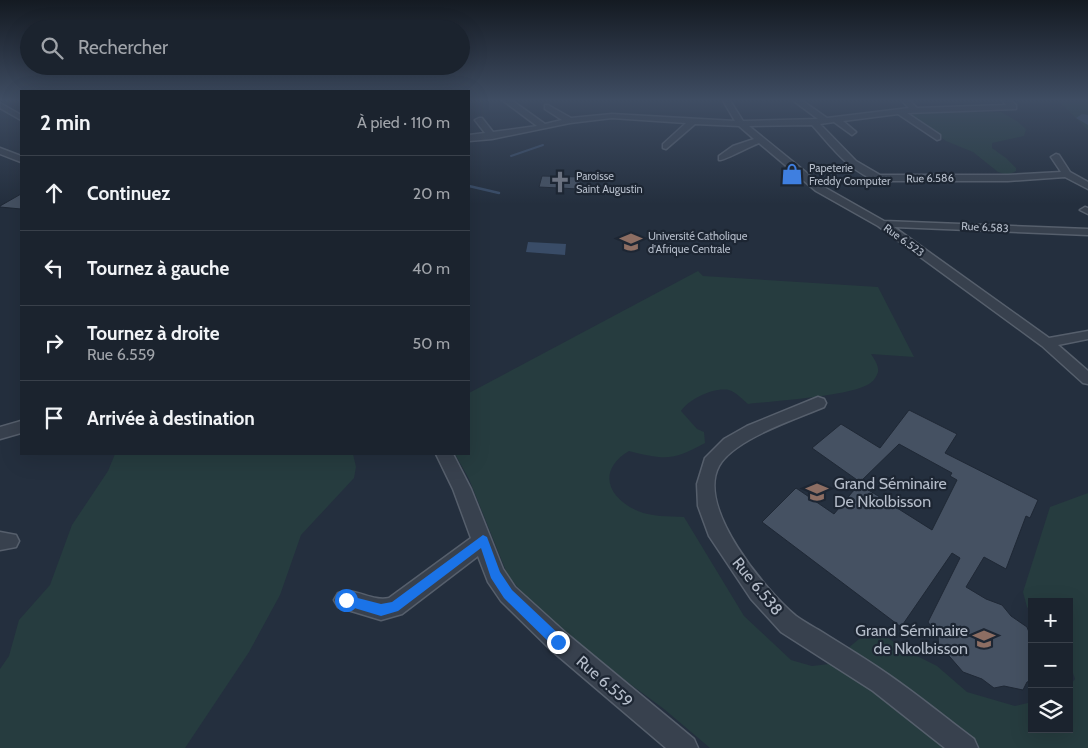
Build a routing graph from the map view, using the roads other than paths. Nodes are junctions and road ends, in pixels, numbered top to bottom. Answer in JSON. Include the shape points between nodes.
{"nodes":[{"id":1,"x":504,"y":134,"type":"edge"},
{"id":2,"x":679,"y":134,"type":"edge"},
{"id":3,"x":752,"y":134,"type":"edge"},
{"id":4,"x":826,"y":134,"type":"edge"},
{"id":5,"x":932,"y":134,"type":"edge"},
{"id":6,"x":492,"y":136,"type":"joint"},
{"id":7,"x":937,"y":137,"type":"dead end"},
{"id":8,"x":470,"y":138,"type":"edge"},
{"id":9,"x":758,"y":140,"type":"junction"},
{"id":10,"x":666,"y":146,"type":"dead end"},
{"id":11,"x":0,"y":152,"type":"edge"},
{"id":12,"x":1056,"y":157,"type":"dead end"},
{"id":13,"x":19,"y":158,"type":"edge"},
{"id":14,"x":722,"y":158,"type":"dead end"},
{"id":15,"x":0,"y":162,"type":"edge"},
{"id":16,"x":1067,"y":174,"type":"junction"},
{"id":17,"x":1088,"y":186,"type":"edge"},
{"id":18,"x":882,"y":224,"type":"junction"},
{"id":19,"x":1088,"y":232,"type":"edge"},
{"id":20,"x":1088,"y":335,"type":"edge"},
{"id":21,"x":1047,"y":343,"type":"junction"},
{"id":22,"x":1088,"y":379,"type":"edge"},
{"id":23,"x":818,"y":402,"type":"dead end"},
{"id":24,"x":20,"y":427,"type":"edge"},
{"id":25,"x":0,"y":433,"type":"edge"},
{"id":26,"x":445,"y":455,"type":"edge"},
{"id":27,"x":483,"y":540,"type":"junction"},
{"id":28,"x":346,"y":600,"type":"dead end"},
{"id":29,"x":685,"y":748,"type":"edge"},
{"id":30,"x":965,"y":748,"type":"edge"}],
"edges":[{"from":1,"to":6,"type":"street"},
{"from":2,"to":10,"type":"street"},
{"from":3,"to":9,"type":"street","name":"Rue 6.523"},
{"from":4,"to":16,"type":"street","name":"Rue 6.586","via":[[857,165],[879,178],[1008,178]]},
{"from":5,"to":7,"type":"street"},
{"from":6,"to":8,"type":"street"},
{"from":9,"to":14,"type":"street","via":[[736,148]]},
{"from":9,"to":18,"type":"street","name":"Rue 6.523","via":[[832,197]]},
{"from":11,"to":13,"type":"street"},
{"from":12,"to":16,"type":"street"},
{"from":13,"to":15,"type":"street"},
{"from":16,"to":17,"type":"street"},
{"from":18,"to":19,"type":"street","name":"Rue 6.583"},
{"from":18,"to":21,"type":"street","name":"Rue 6.523"},
{"from":20,"to":21,"type":"street"},
{"from":21,"to":22,"type":"street","name":"Rue 6.523"},
{"from":23,"to":30,"type":"street","name":"Rue 6.538","via":[[753,430],[730,444],[711,463],[706,484],[707,506],[719,536],[758,592],[789,624],[881,683]]},
{"from":24,"to":25,"type":"street"},
{"from":26,"to":27,"type":"street","name":"Rue 6.559"},
{"from":27,"to":28,"type":"street","via":[[394,607],[381,610]]},
{"from":27,"to":29,"type":"street","name":"Rue 6.559","via":[[495,575],[508,594],[558,642]]}]}
